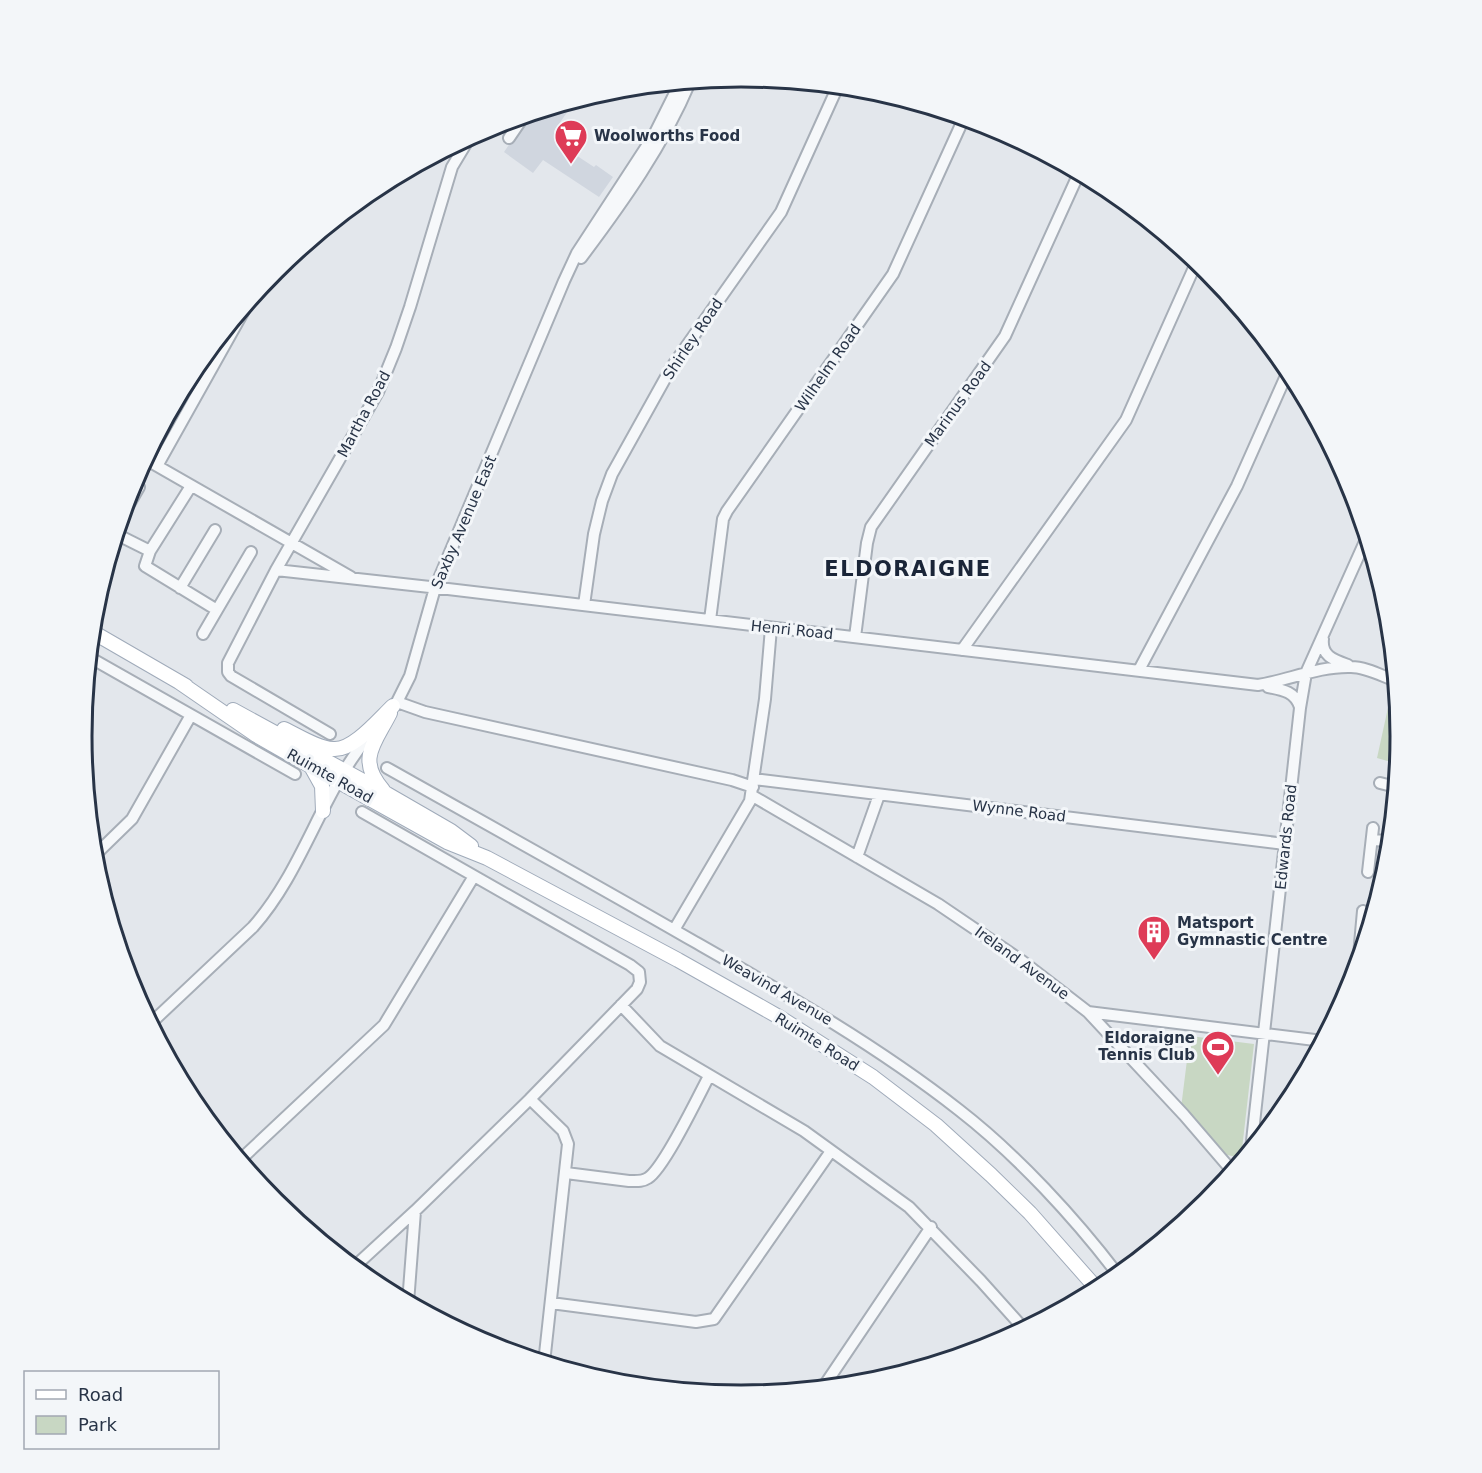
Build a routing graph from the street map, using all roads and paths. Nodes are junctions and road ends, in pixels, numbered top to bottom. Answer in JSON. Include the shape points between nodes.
{"nodes":[{"id":1,"x":687,"y":89,"type":"edge"},
{"id":2,"x":676,"y":91,"type":"edge"},
{"id":3,"x":834,"y":94,"type":"edge"},
{"id":4,"x":961,"y":125,"type":"edge"},
{"id":5,"x":517,"y":127,"type":"edge"},
{"id":6,"x":509,"y":138,"type":"dead end"},
{"id":7,"x":462,"y":150,"type":"edge"},
{"id":8,"x":1076,"y":180,"type":"edge"},
{"id":9,"x":572,"y":265,"type":"junction"},
{"id":10,"x":1193,"y":270,"type":"edge"},
{"id":11,"x":229,"y":337,"type":"edge"},
{"id":12,"x":1284,"y":381,"type":"edge"},
{"id":13,"x":152,"y":463,"type":"edge"},
{"id":14,"x":157,"y":466,"type":"junction"},
{"id":15,"x":191,"y":486,"type":"junction"},
{"id":16,"x":215,"y":530,"type":"dead end"},
{"id":17,"x":123,"y":538,"type":"edge"},
{"id":18,"x":293,"y":543,"type":"junction"},
{"id":19,"x":1362,"y":548,"type":"edge"},
{"id":20,"x":150,"y":551,"type":"junction"},
{"id":21,"x":251,"y":552,"type":"dead end"},
{"id":22,"x":276,"y":570,"type":"junction"},
{"id":23,"x":354,"y":578,"type":"junction"},
{"id":24,"x":180,"y":588,"type":"junction"},
{"id":25,"x":435,"y":588,"type":"junction"},
{"id":26,"x":584,"y":605,"type":"junction"},
{"id":27,"x":217,"y":610,"type":"junction"},
{"id":28,"x":711,"y":620,"type":"junction"},
{"id":29,"x":771,"y":628,"type":"junction"},
{"id":30,"x":1323,"y":632,"type":"junction"},
{"id":31,"x":203,"y":634,"type":"dead end"},
{"id":32,"x":100,"y":636,"type":"edge"},
{"id":33,"x":855,"y":637,"type":"junction"},
{"id":34,"x":962,"y":650,"type":"junction"},
{"id":35,"x":96,"y":661,"type":"edge"},
{"id":36,"x":1352,"y":666,"type":"junction"},
{"id":37,"x":1139,"y":670,"type":"junction"},
{"id":38,"x":1306,"y":673,"type":"junction"},
{"id":39,"x":1387,"y":678,"type":"edge"},
{"id":40,"x":179,"y":682,"type":"junction"},
{"id":41,"x":1258,"y":685,"type":"junction"},
{"id":42,"x":395,"y":704,"type":"junction"},
{"id":43,"x":1300,"y":708,"type":"junction"},
{"id":44,"x":191,"y":715,"type":"junction"},
{"id":45,"x":262,"y":725,"type":"junction"},
{"id":46,"x":330,"y":734,"type":"dead end"},
{"id":47,"x":302,"y":760,"type":"junction"},
{"id":48,"x":387,"y":768,"type":"dead end"},
{"id":49,"x":295,"y":774,"type":"dead end"},
{"id":50,"x":341,"y":776,"type":"junction"},
{"id":51,"x":1380,"y":783,"type":"dead end"},
{"id":52,"x":1388,"y":785,"type":"edge"},
{"id":53,"x":753,"y":787,"type":"junction"},
{"id":54,"x":387,"y":794,"type":"junction"},
{"id":55,"x":879,"y":795,"type":"junction"},
{"id":56,"x":323,"y":811,"type":"junction"},
{"id":57,"x":362,"y":812,"type":"dead end"},
{"id":58,"x":1373,"y":828,"type":"dead end"},
{"id":59,"x":1372,"y":840,"type":"junction"},
{"id":60,"x":1382,"y":841,"type":"edge"},
{"id":61,"x":1285,"y":844,"type":"junction"},
{"id":62,"x":102,"y":849,"type":"edge"},
{"id":63,"x":857,"y":857,"type":"junction"},
{"id":64,"x":487,"y":858,"type":"junction"},
{"id":65,"x":1368,"y":872,"type":"dead end"},
{"id":66,"x":474,"y":876,"type":"junction"},
{"id":67,"x":1363,"y":911,"type":"dead end"},
{"id":68,"x":1362,"y":926,"type":"edge"},
{"id":69,"x":674,"y":930,"type":"junction"},
{"id":70,"x":621,"y":1005,"type":"junction"},
{"id":71,"x":1088,"y":1012,"type":"junction"},
{"id":72,"x":156,"y":1019,"type":"edge"},
{"id":73,"x":1265,"y":1034,"type":"junction"},
{"id":74,"x":1315,"y":1040,"type":"edge"},
{"id":75,"x":709,"y":1076,"type":"junction"},
{"id":76,"x":530,"y":1099,"type":"junction"},
{"id":77,"x":1253,"y":1136,"type":"edge"},
{"id":78,"x":831,"y":1151,"type":"junction"},
{"id":79,"x":245,"y":1155,"type":"edge"},
{"id":80,"x":1228,"y":1166,"type":"edge"},
{"id":81,"x":566,"y":1173,"type":"junction"},
{"id":82,"x":415,"y":1211,"type":"junction"},
{"id":83,"x":931,"y":1227,"type":"junction"},
{"id":84,"x":360,"y":1262,"type":"edge"},
{"id":85,"x":1113,"y":1269,"type":"edge"},
{"id":86,"x":1092,"y":1283,"type":"edge"},
{"id":87,"x":409,"y":1295,"type":"edge"},
{"id":88,"x":551,"y":1303,"type":"junction"},
{"id":89,"x":1018,"y":1324,"type":"edge"},
{"id":90,"x":545,"y":1356,"type":"edge"},
{"id":91,"x":828,"y":1380,"type":"edge"}],
"edges":[{"from":1,"to":9,"type":"street","name":"Saxby Avenue East","via":[[656,151],[580,260]]},
{"from":2,"to":9,"type":"street","name":"Saxby Avenue East","via":[[654,135]]},
{"from":3,"to":26,"type":"street","name":"Shirley Road","via":[[781,212],[671,368],[612,474],[594,534]]},
{"from":4,"to":28,"type":"street","name":"Wilhelm Road","via":[[892,274],[727,511]]},
{"from":5,"to":6,"type":"street"},
{"from":7,"to":18,"type":"street","name":"Martha Road","via":[[452,167],[410,307],[378,392]]},
{"from":8,"to":33,"type":"street","name":"Marinus Road","via":[[1002,342],[872,527]]},
{"from":9,"to":25,"type":"street","name":"Saxby Avenue East"},
{"from":10,"to":34,"type":"street","via":[[1126,420]]},
{"from":11,"to":14,"type":"street"},
{"from":12,"to":37,"type":"street","via":[[1237,486]]},
{"from":13,"to":14,"type":"street"},
{"from":14,"to":15,"type":"street"},
{"from":15,"to":18,"type":"street"},
{"from":15,"to":20,"type":"street"},
{"from":16,"to":24,"type":"street"},
{"from":17,"to":20,"type":"street"},
{"from":18,"to":22,"type":"street","name":"Martha Road"},
{"from":18,"to":23,"type":"street"},
{"from":19,"to":30,"type":"street","name":"Edwards Road"},
{"from":20,"to":24,"type":"street","via":[[145,566]]},
{"from":21,"to":27,"type":"street"},
{"from":22,"to":23,"type":"street","name":"Henri Road"},
{"from":22,"to":46,"type":"street","name":"Martha Road","via":[[229,657],[227,668],[231,676]]},
{"from":23,"to":25,"type":"street","name":"Henri Road"},
{"from":24,"to":27,"type":"street"},
{"from":25,"to":26,"type":"street","name":"Henri Road"},
{"from":25,"to":42,"type":"street","name":"Saxby Avenue East","via":[[416,660]]},
{"from":26,"to":28,"type":"street","name":"Henri Road"},
{"from":27,"to":31,"type":"street"},
{"from":28,"to":29,"type":"street","name":"Henri Road"},
{"from":29,"to":33,"type":"street","name":"Henri Road"},
{"from":29,"to":53,"type":"street"},
{"from":30,"to":36,"type":"street","via":[[1322,646],[1327,655]]},
{"from":30,"to":38,"type":"street","name":"Edwards Road"},
{"from":32,"to":40,"type":"main road","name":"Ruimte Road"},
{"from":33,"to":34,"type":"street","name":"Henri Road"},
{"from":34,"to":37,"type":"street","name":"Henri Road"},
{"from":35,"to":44,"type":"street"},
{"from":36,"to":38,"type":"street","name":"Henri Road"},
{"from":36,"to":39,"type":"street"},
{"from":37,"to":41,"type":"street","name":"Henri Road"},
{"from":38,"to":41,"type":"street","name":"Henri Road"},
{"from":38,"to":43,"type":"street","name":"Edwards Road"},
{"from":40,"to":45,"type":"main road","name":"Ruimte Road"},
{"from":40,"to":47,"type":"main road","name":"Ruimte Road","via":[[256,735]]},
{"from":41,"to":43,"type":"street","via":[[1289,692],[1297,698]]},
{"from":42,"to":45,"type":"main road","via":[[353,744],[338,749]]},
{"from":42,"to":50,"type":"street","name":"Saxby Avenue East"},
{"from":42,"to":53,"type":"street","name":"Ireland Avenue"},
{"from":42,"to":54,"type":"main road","via":[[371,746],[369,758],[372,774]]},
{"from":43,"to":61,"type":"street","name":"Edwards Road"},
{"from":44,"to":49,"type":"street"},
{"from":44,"to":62,"type":"street","via":[[132,819]]},
{"from":45,"to":50,"type":"main road","name":"Ruimte Road"},
{"from":47,"to":50,"type":"main road","name":"Ruimte Road"},
{"from":47,"to":56,"type":"main road","via":[[319,778]]},
{"from":48,"to":69,"type":"street","name":"Weavind Avenue"},
{"from":50,"to":54,"type":"main road","name":"Ruimte Road"},
{"from":50,"to":56,"type":"street","name":"Saxby Avenue East"},
{"from":50,"to":64,"type":"main road","name":"Ruimte Road","via":[[447,842]]},
{"from":51,"to":52,"type":"street"},
{"from":53,"to":55,"type":"street","name":"Wynne Road"},
{"from":53,"to":63,"type":"street","name":"Ireland Avenue"},
{"from":53,"to":69,"type":"street","via":[[745,811]]},
{"from":54,"to":64,"type":"main road","name":"Ruimte Road","via":[[451,831]]},
{"from":55,"to":61,"type":"street","name":"Wynne Road"},
{"from":55,"to":63,"type":"street"},
{"from":56,"to":72,"type":"street","name":"Saxby Avenue East","via":[[259,920]]},
{"from":57,"to":66,"type":"street"},
{"from":58,"to":59,"type":"street"},
{"from":59,"to":60,"type":"street"},
{"from":59,"to":65,"type":"street"},
{"from":61,"to":73,"type":"street","name":"Edwards Road"},
{"from":63,"to":71,"type":"street","name":"Ireland Avenue","via":[[938,904]]},
{"from":64,"to":86,"type":"main road","name":"Ruimte Road","via":[[779,1017],[873,1077],[992,1175]]},
{"from":66,"to":70,"type":"street","via":[[639,972],[639,986]]},
{"from":66,"to":79,"type":"street","via":[[384,1025]]},
{"from":67,"to":68,"type":"street"},
{"from":69,"to":85,"type":"street","name":"Weavind Avenue","via":[[851,1033],[960,1111],[1057,1203]]},
{"from":70,"to":75,"type":"street","via":[[660,1046]]},
{"from":70,"to":76,"type":"street"},
{"from":71,"to":73,"type":"street"},
{"from":71,"to":80,"type":"street","name":"Ireland Avenue"},
{"from":73,"to":74,"type":"street"},
{"from":73,"to":77,"type":"street","name":"Edwards Road"},
{"from":75,"to":78,"type":"street","via":[[774,1112]]},
{"from":75,"to":81,"type":"street","via":[[659,1167],[647,1179],[629,1181]]},
{"from":76,"to":81,"type":"street","via":[[567,1138]]},
{"from":76,"to":82,"type":"street"},
{"from":78,"to":83,"type":"street","via":[[885,1188]]},
{"from":78,"to":88,"type":"street","via":[[714,1319],[696,1322]]},
{"from":81,"to":88,"type":"street"},
{"from":82,"to":84,"type":"street"},
{"from":82,"to":87,"type":"street"},
{"from":83,"to":89,"type":"street"},
{"from":83,"to":91,"type":"street"},
{"from":88,"to":90,"type":"street"}]}
